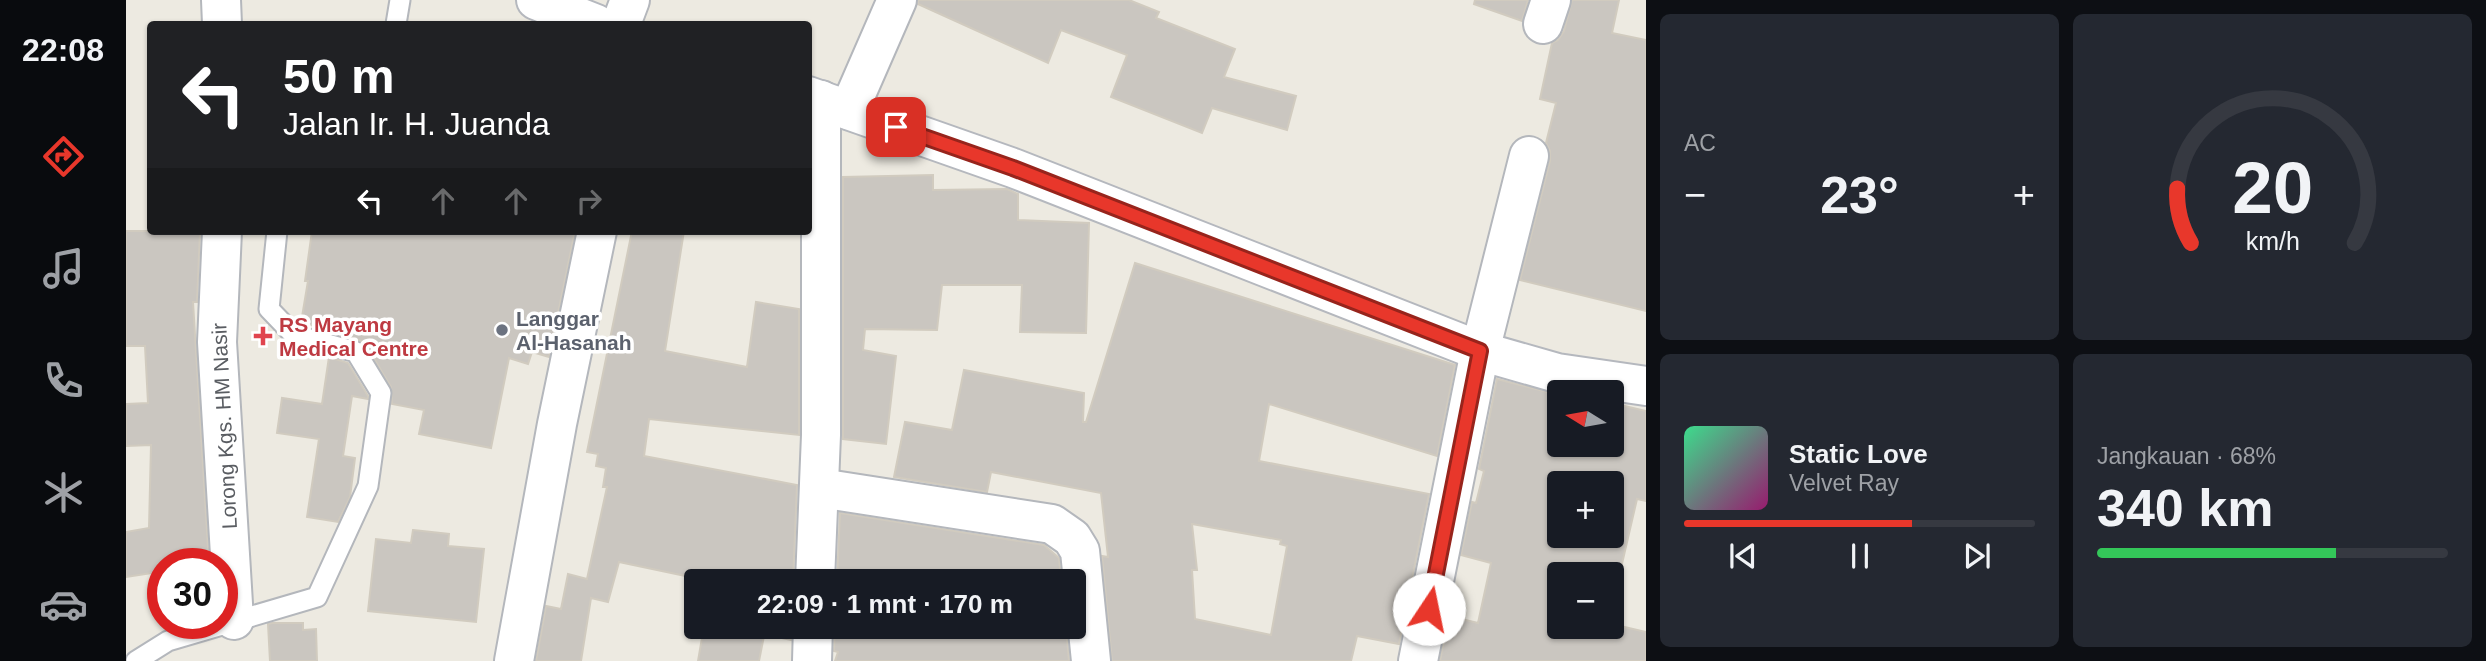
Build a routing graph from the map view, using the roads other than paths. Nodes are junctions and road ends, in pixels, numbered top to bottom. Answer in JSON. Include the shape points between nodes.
{"nodes":[{"id":1,"x":221,"y":0,"type":"edge"},
{"id":2,"x":400,"y":0,"type":"edge"},
{"id":3,"x":536,"y":0,"type":"edge"},
{"id":4,"x":630,"y":0,"type":"edge"},
{"id":5,"x":897,"y":0,"type":"edge"},
{"id":6,"x":222,"y":21,"type":"edge"},
{"id":7,"x":396,"y":21,"type":"edge"},
{"id":8,"x":588,"y":21,"type":"edge"},
{"id":9,"x":622,"y":21,"type":"edge"},
{"id":10,"x":826,"y":102,"type":"edge"},
{"id":11,"x":1529,"y":156,"type":"dead end"},
{"id":12,"x":222,"y":235,"type":"edge"},
{"id":13,"x":277,"y":235,"type":"edge"},
{"id":14,"x":596,"y":235,"type":"edge"},
{"id":15,"x":1480,"y":351,"type":"junction"},
{"id":16,"x":1646,"y":386,"type":"edge"},
{"id":17,"x":820,"y":488,"type":"junction"},
{"id":18,"x":230,"y":548,"type":"edge"},
{"id":19,"x":816,"y":569,"type":"edge"},
{"id":20,"x":238,"y":619,"type":"edge"},
{"id":21,"x":175,"y":639,"type":"edge"},
{"id":22,"x":813,"y":639,"type":"edge"},
{"id":23,"x":136,"y":661,"type":"edge"},
{"id":24,"x":514,"y":661,"type":"edge"},
{"id":25,"x":812,"y":661,"type":"edge"},
{"id":26,"x":1091,"y":661,"type":"edge"},
{"id":27,"x":1418,"y":661,"type":"edge"}],
"edges":[{"from":1,"to":6,"type":"street"},
{"from":2,"to":7,"type":"lane"},
{"from":3,"to":8,"type":"street"},
{"from":4,"to":9,"type":"street"},
{"from":5,"to":10,"type":"street"},
{"from":10,"to":15,"type":"street","via":[[1013,168]]},
{"from":10,"to":17,"type":"street"},
{"from":11,"to":15,"type":"street"},
{"from":12,"to":18,"type":"street","name":"Lorong Kgs. HM Nasir","via":[[217,342]]},
{"from":13,"to":20,"type":"lane","via":[[269,309],[293,335],[356,352],[380,393],[368,486],[317,597]]},
{"from":14,"to":24,"type":"street"},
{"from":15,"to":16,"type":"street","via":[[1557,373]]},
{"from":15,"to":27,"type":"street"},
{"from":17,"to":19,"type":"street"},
{"from":17,"to":26,"type":"street","via":[[1052,524],[1072,538],[1080,551]]},
{"from":21,"to":23,"type":"lane"},
{"from":22,"to":25,"type":"street"}]}
